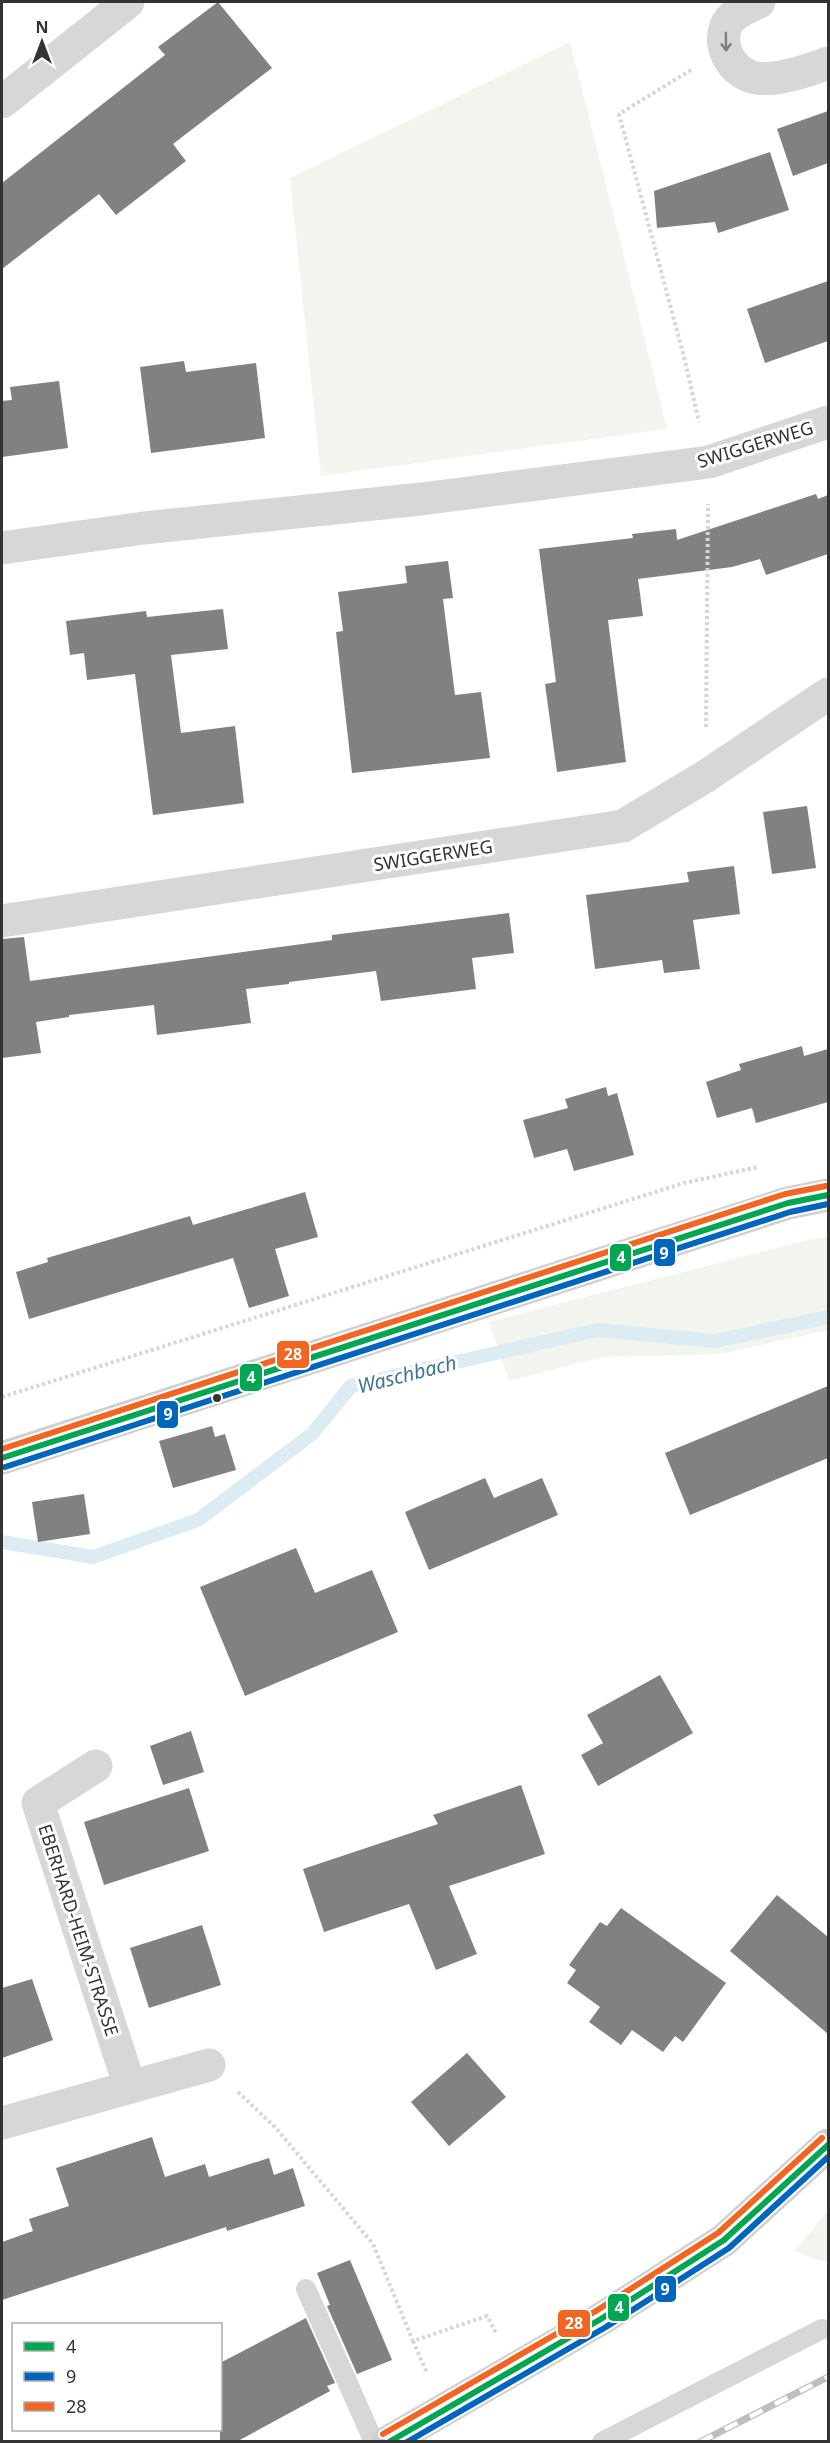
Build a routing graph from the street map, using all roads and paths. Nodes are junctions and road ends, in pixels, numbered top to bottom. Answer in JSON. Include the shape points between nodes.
{"nodes":[{"id":1,"x":128,"y":2,"type":"edge"},
{"id":2,"x":759,"y":2,"type":"edge"},
{"id":3,"x":725,"y":50,"type":"junction"},
{"id":4,"x":828,"y":63,"type":"edge"},
{"id":5,"x":2,"y":102,"type":"edge"},
{"id":6,"x":828,"y":422,"type":"edge"},
{"id":7,"x":708,"y":462,"type":"junction"},
{"id":8,"x":2,"y":548,"type":"edge"},
{"id":9,"x":828,"y":694,"type":"edge"},
{"id":10,"x":706,"y":776,"type":"junction"},
{"id":11,"x":2,"y":921,"type":"edge"},
{"id":12,"x":762,"y":1166,"type":"dead end"},
{"id":13,"x":828,"y":1195,"type":"edge"},
{"id":14,"x":2,"y":1397,"type":"edge"},
{"id":15,"x":2,"y":1458,"type":"edge"},
{"id":16,"x":96,"y":1766,"type":"dead end"},
{"id":17,"x":209,"y":2065,"type":"joint"},
{"id":18,"x":130,"y":2087,"type":"junction"},
{"id":19,"x":2,"y":2123,"type":"edge"},
{"id":20,"x":828,"y":2145,"type":"edge"},
{"id":21,"x":306,"y":2289,"type":"dead end"},
{"id":22,"x":822,"y":2329,"type":"dead end"},
{"id":23,"x":514,"y":2369,"type":"junction"},
{"id":24,"x":374,"y":2442,"type":"edge"},
{"id":25,"x":387,"y":2442,"type":"edge"},
{"id":26,"x":602,"y":2442,"type":"edge"}],
"edges":[{"from":1,"to":5,"type":"street"},
{"from":2,"to":3,"type":"street","one_way":true,"via":[[738,12],[726,25]]},
{"from":3,"to":4,"type":"street","via":[[736,70],[754,78],[798,75]]},
{"from":3,"to":7,"type":"path","via":[[619,114]]},
{"from":6,"to":7,"type":"street","name":"SWIGGERWEG"},
{"from":7,"to":8,"type":"street","name":"SWIGGERWEG"},
{"from":7,"to":10,"type":"path"},
{"from":9,"to":10,"type":"street","name":"SWIGGERWEG"},
{"from":10,"to":11,"type":"street","name":"SWIGGERWEG","via":[[623,826]]},
{"from":12,"to":14,"type":"path","via":[[684,1183]]},
{"from":13,"to":15,"type":"main road","via":[[776,1207]]},
{"from":16,"to":18,"type":"street","name":"EBERHARD-HEIM-STRASSE","via":[[38,1803]]},
{"from":17,"to":18,"type":"street"},
{"from":17,"to":23,"type":"path","via":[[275,2127],[373,2244],[412,2341],[487,2316]]},
{"from":18,"to":19,"type":"street"},
{"from":20,"to":23,"type":"main road","via":[[724,2240]]},
{"from":21,"to":24,"type":"lane"},
{"from":22,"to":26,"type":"lane"},
{"from":23,"to":25,"type":"main road"}]}
